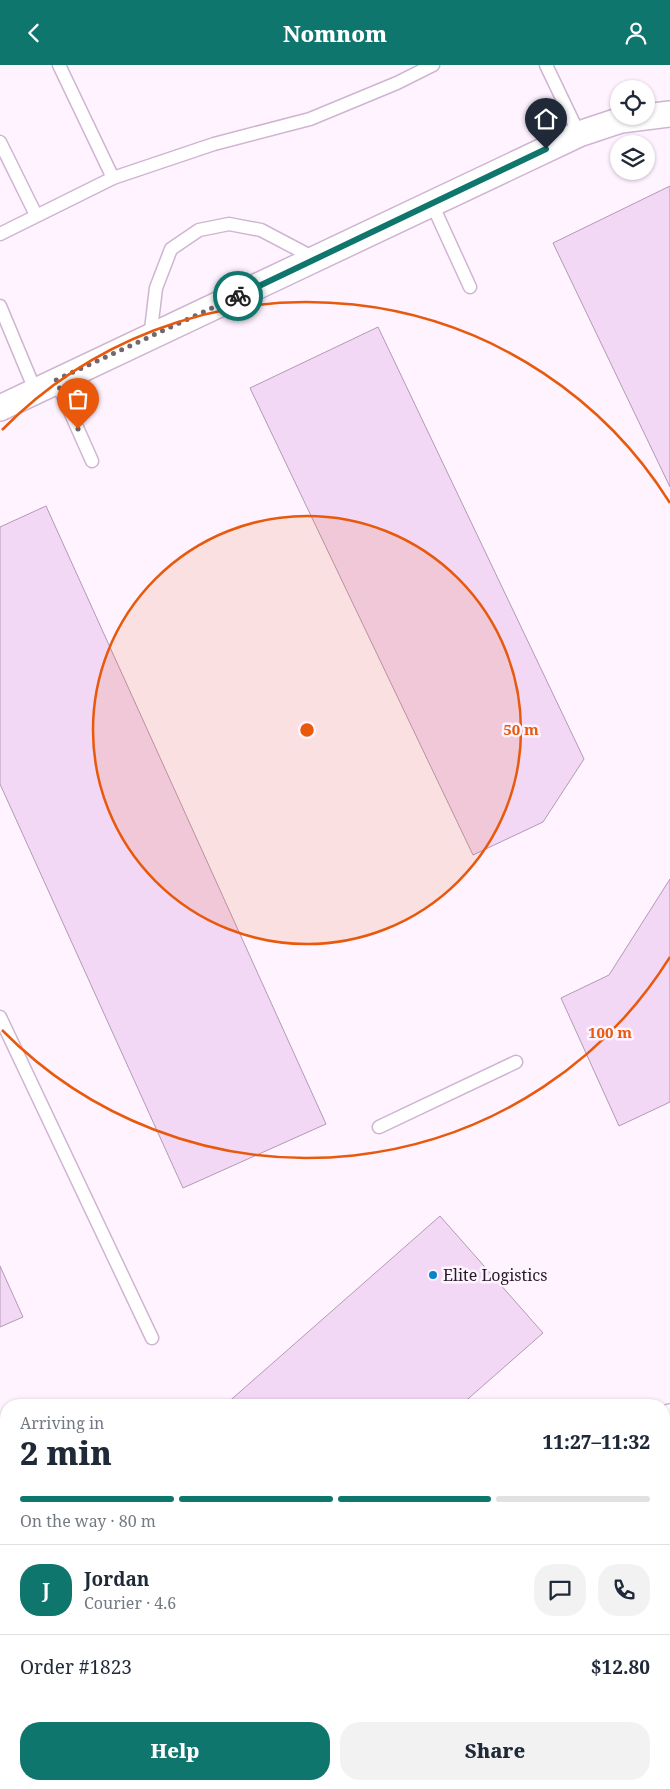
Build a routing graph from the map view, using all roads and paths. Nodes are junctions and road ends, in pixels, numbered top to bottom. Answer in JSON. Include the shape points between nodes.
{"nodes":[{"id":1,"x":59,"y":65,"type":"edge"},
{"id":2,"x":433,"y":65,"type":"edge"},
{"id":3,"x":546,"y":65,"type":"edge"},
{"id":4,"x":670,"y":113,"type":"edge"},
{"id":5,"x":579,"y":134,"type":"junction"},
{"id":6,"x":0,"y":142,"type":"edge"},
{"id":7,"x":112,"y":178,"type":"junction"},
{"id":8,"x":432,"y":204,"type":"junction"},
{"id":9,"x":36,"y":215,"type":"junction"},
{"id":10,"x":0,"y":234,"type":"edge"},
{"id":11,"x":316,"y":259,"type":"junction"},
{"id":12,"x":470,"y":287,"type":"dead end"},
{"id":13,"x":0,"y":306,"type":"edge"},
{"id":14,"x":150,"y":338,"type":"junction"},
{"id":15,"x":46,"y":385,"type":"junction"},
{"id":16,"x":0,"y":408,"type":"edge"},
{"id":17,"x":92,"y":461,"type":"dead end"},
{"id":18,"x":0,"y":1017,"type":"edge"},
{"id":19,"x":516,"y":1062,"type":"dead end"},
{"id":20,"x":379,"y":1127,"type":"dead end"},
{"id":21,"x":152,"y":1338,"type":"dead end"}],
"edges":[{"from":1,"to":7,"type":"lane"},
{"from":2,"to":7,"type":"lane","via":[[310,119],[214,144]]},
{"from":3,"to":5,"type":"lane"},
{"from":4,"to":5,"type":"street","via":[[621,120]]},
{"from":5,"to":8,"type":"street"},
{"from":6,"to":9,"type":"lane"},
{"from":7,"to":9,"type":"lane"},
{"from":8,"to":11,"type":"street"},
{"from":8,"to":12,"type":"lane"},
{"from":9,"to":10,"type":"lane"},
{"from":11,"to":14,"type":"street"},
{"from":11,"to":14,"type":"lane","via":[[260,230],[229,224],[199,230],[171,249],[156,288]]},
{"from":13,"to":15,"type":"lane"},
{"from":14,"to":15,"type":"street"},
{"from":15,"to":16,"type":"street"},
{"from":15,"to":17,"type":"lane"},
{"from":18,"to":21,"type":"lane"},
{"from":19,"to":20,"type":"lane"}]}
